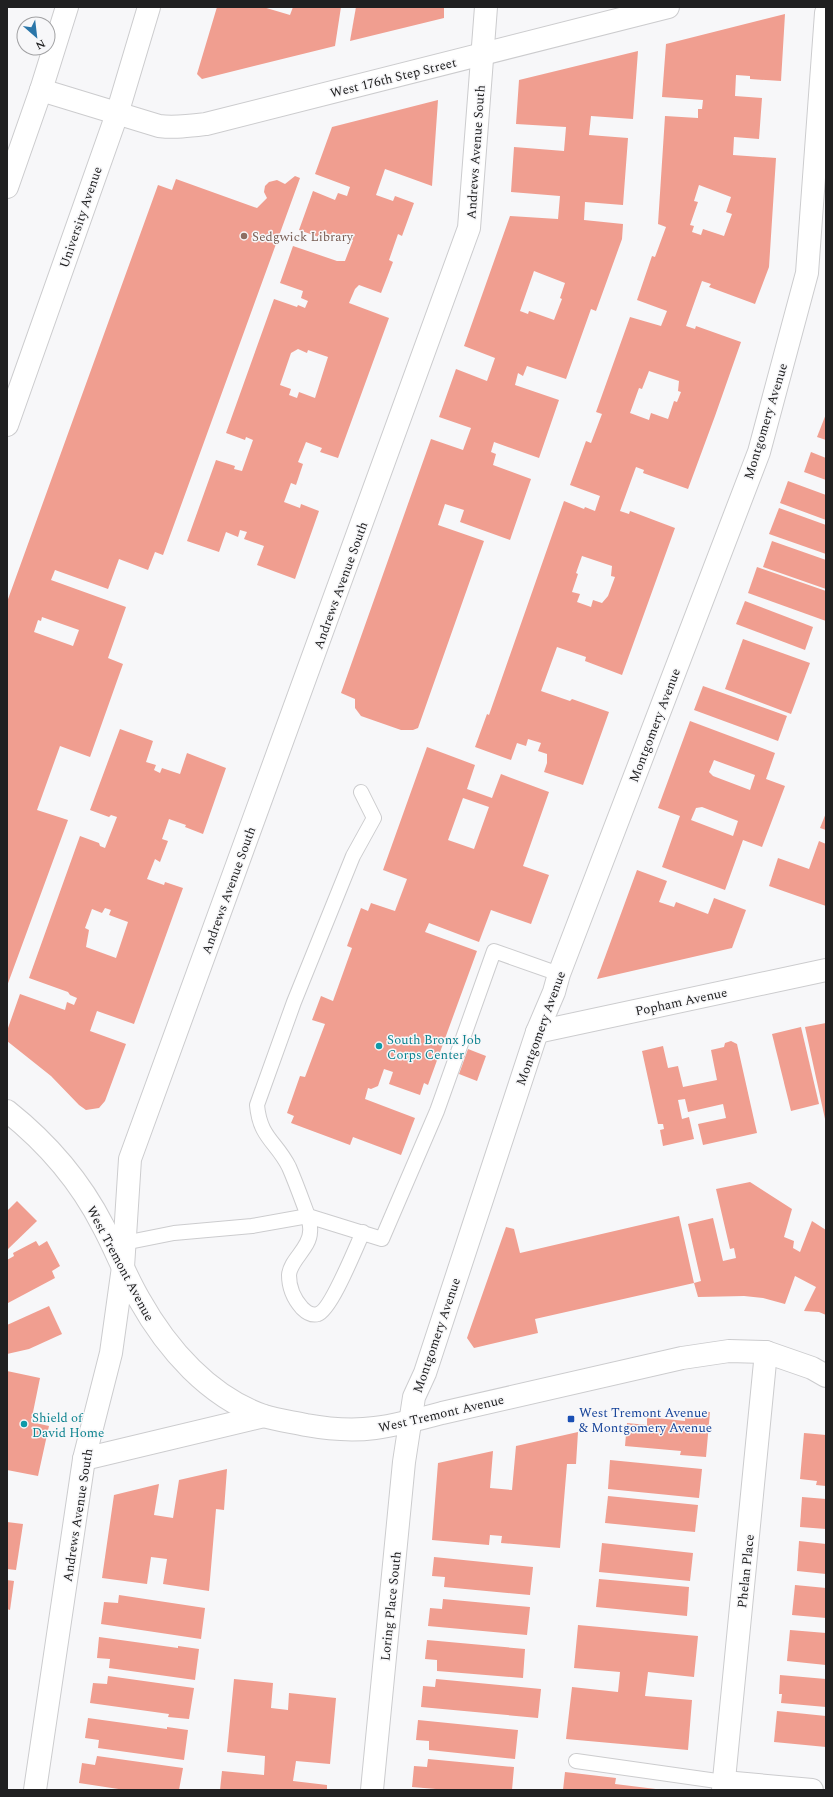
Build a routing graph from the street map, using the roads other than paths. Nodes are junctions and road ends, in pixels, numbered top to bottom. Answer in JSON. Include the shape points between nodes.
{"nodes":[{"id":1,"x":67,"y":7,"type":"edge"},
{"id":2,"x":149,"y":7,"type":"edge"},
{"id":3,"x":486,"y":7,"type":"edge"},
{"id":4,"x":668,"y":7,"type":"edge"},
{"id":5,"x":826,"y":13,"type":"edge"},
{"id":6,"x":482,"y":54,"type":"junction"},
{"id":7,"x":40,"y":90,"type":"junction"},
{"id":8,"x":117,"y":114,"type":"junction"},
{"id":9,"x":7,"y":187,"type":"edge"},
{"id":10,"x":820,"y":189,"type":"edge"},
{"id":11,"x":7,"y":425,"type":"edge"},
{"id":12,"x":361,"y":792,"type":"dead end"},
{"id":13,"x":826,"y":970,"type":"edge"},
{"id":14,"x":559,"y":974,"type":"junction"},
{"id":15,"x":537,"y":1032,"type":"junction"},
{"id":16,"x":7,"y":1111,"type":"edge"},
{"id":17,"x":308,"y":1216,"type":"junction"},
{"id":18,"x":363,"y":1232,"type":"junction"},
{"id":19,"x":124,"y":1243,"type":"junction"},
{"id":20,"x":123,"y":1267,"type":"junction"},
{"id":21,"x":766,"y":1352,"type":"junction"},
{"id":22,"x":826,"y":1376,"type":"edge"},
{"id":23,"x":264,"y":1416,"type":"junction"},
{"id":24,"x":410,"y":1422,"type":"junction"},
{"id":25,"x":84,"y":1459,"type":"junction"},
{"id":26,"x":576,"y":1761,"type":"dead end"},
{"id":27,"x":724,"y":1786,"type":"edge"},
{"id":28,"x":35,"y":1790,"type":"edge"},
{"id":29,"x":372,"y":1790,"type":"edge"},
{"id":30,"x":812,"y":1790,"type":"edge"}],
"edges":[{"from":1,"to":7,"type":"street"},
{"from":2,"to":8,"type":"street","name":"University Avenue"},
{"from":3,"to":6,"type":"street","name":"Andrews Avenue South"},
{"from":4,"to":6,"type":"street","name":"West 176th Step Street"},
{"from":5,"to":10,"type":"street","name":"Montgomery Avenue"},
{"from":6,"to":8,"type":"street","name":"West 176th Step Street","via":[[206,124],[159,126]]},
{"from":6,"to":19,"type":"street","name":"Andrews Avenue South","via":[[469,228],[130,1159]]},
{"from":7,"to":8,"type":"street","name":"West 176th Step Street"},
{"from":7,"to":9,"type":"street"},
{"from":8,"to":11,"type":"street","name":"University Avenue"},
{"from":10,"to":14,"type":"street","name":"Montgomery Avenue","via":[[807,273],[759,452]]},
{"from":12,"to":17,"type":"lane","via":[[374,818],[353,856],[341,885],[294,1002],[257,1105],[261,1127],[289,1167]]},
{"from":13,"to":15,"type":"street","name":"Popham Avenue"},
{"from":14,"to":15,"type":"street","name":"Montgomery Avenue"},
{"from":14,"to":18,"type":"lane","via":[[494,951],[437,1111],[382,1239]]},
{"from":15,"to":24,"type":"street","name":"Montgomery Avenue","via":[[414,1398]]},
{"from":16,"to":20,"type":"street","name":"West Tremont Avenue","via":[[24,1124],[75,1181],[102,1225]]},
{"from":17,"to":18,"type":"lane"},
{"from":17,"to":18,"type":"lane","via":[[310,1232],[307,1245],[289,1273],[290,1286],[297,1303],[313,1315],[324,1311],[332,1299]]},
{"from":17,"to":19,"type":"lane","via":[[252,1226],[174,1233]]},
{"from":19,"to":20,"type":"street","name":"Andrews Avenue South"},
{"from":20,"to":23,"type":"street","name":"West Tremont Avenue","via":[[138,1298],[174,1350],[214,1389],[239,1405]]},
{"from":20,"to":25,"type":"street","name":"Andrews Avenue South","via":[[111,1353]]},
{"from":21,"to":22,"type":"street","name":"West Tremont Avenue","via":[[812,1368]]},
{"from":21,"to":24,"type":"street","name":"West Tremont Avenue","via":[[729,1351],[682,1358]]},
{"from":21,"to":27,"type":"street","name":"Phelan Place"},
{"from":23,"to":24,"type":"street","name":"West Tremont Avenue","via":[[344,1429],[374,1428]]},
{"from":23,"to":25,"type":"street"},
{"from":24,"to":29,"type":"street","name":"Loring Place South"},
{"from":25,"to":28,"type":"street","name":"Andrews Avenue South"},
{"from":26,"to":27,"type":"lane"},
{"from":27,"to":30,"type":"street"}]}
